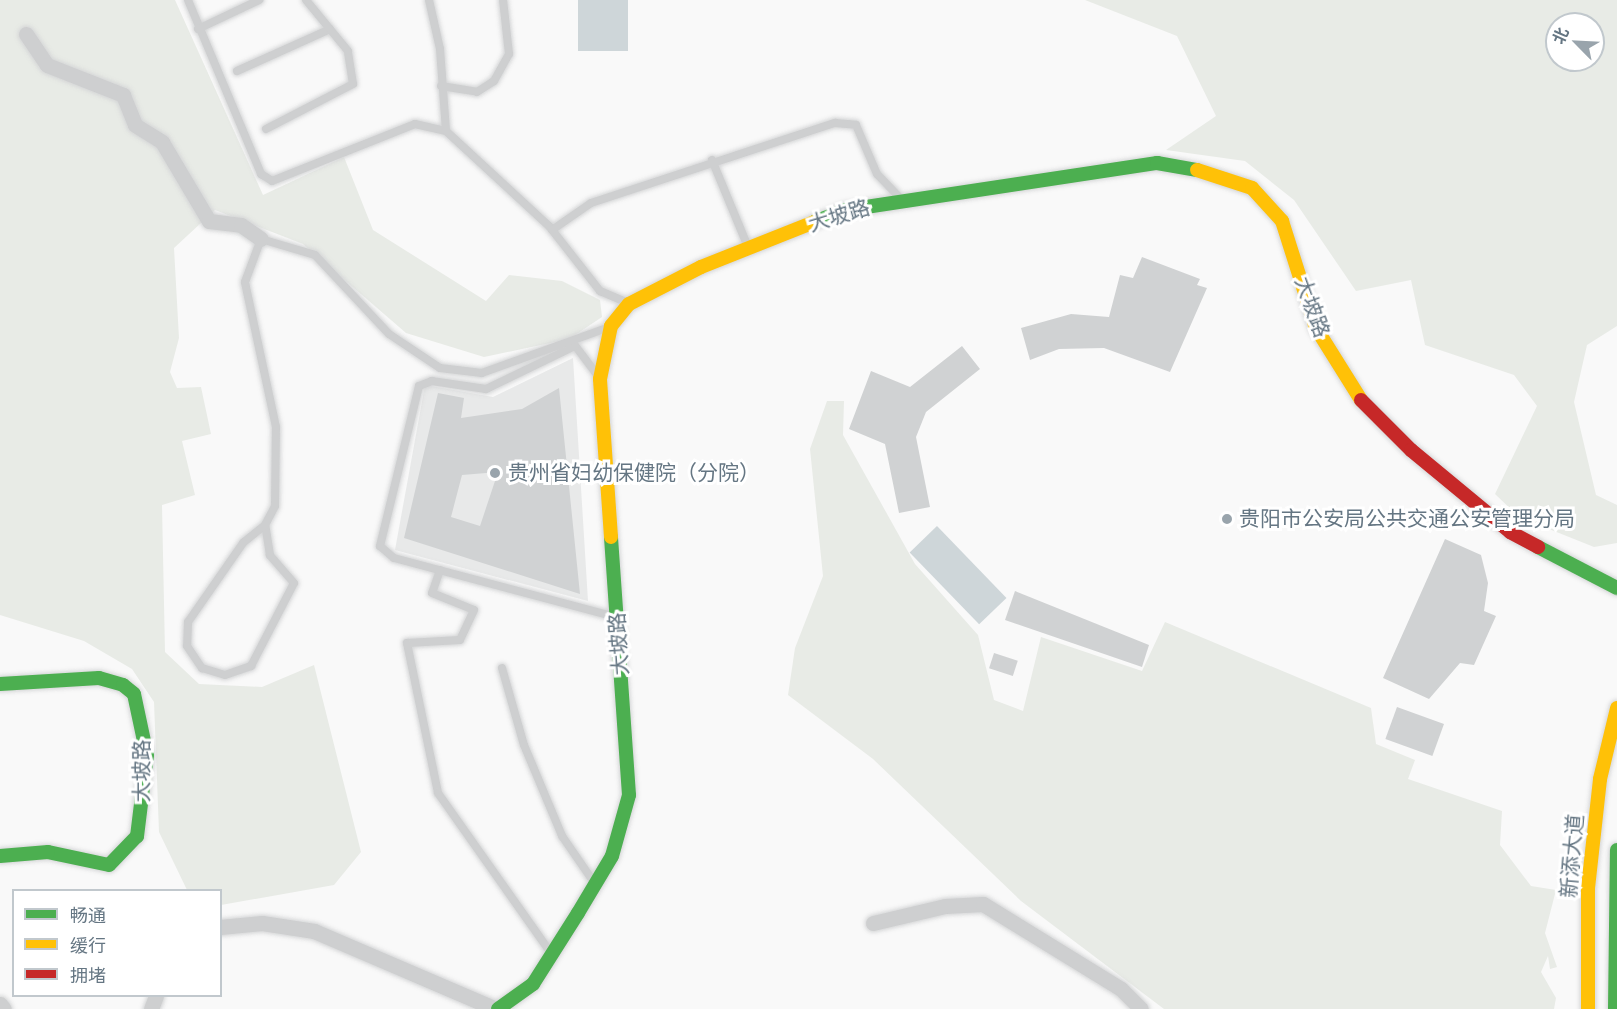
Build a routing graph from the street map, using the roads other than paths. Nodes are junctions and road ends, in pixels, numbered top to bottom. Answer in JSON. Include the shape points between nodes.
{"nodes":[{"id":1,"x":189,"y":0,"type":"edge"},
{"id":2,"x":259,"y":0,"type":"edge"},
{"id":3,"x":306,"y":0,"type":"edge"},
{"id":4,"x":429,"y":0,"type":"edge"},
{"id":5,"x":503,"y":0,"type":"edge"},
{"id":6,"x":198,"y":29,"type":"junction"},
{"id":7,"x":330,"y":29,"type":"junction"},
{"id":8,"x":26,"y":34,"type":"dead end"},
{"id":9,"x":237,"y":72,"type":"dead end"},
{"id":10,"x":441,"y":86,"type":"junction"},
{"id":11,"x":266,"y":129,"type":"dead end"},
{"id":12,"x":446,"y":131,"type":"junction"},
{"id":13,"x":712,"y":160,"type":"junction"},
{"id":14,"x":902,"y":201,"type":"junction"},
{"id":15,"x":552,"y":230,"type":"junction"},
{"id":16,"x":261,"y":239,"type":"junction"},
{"id":17,"x":748,"y":248,"type":"junction"},
{"id":18,"x":629,"y":304,"type":"junction"},
{"id":19,"x":611,"y":326,"type":"junction"},
{"id":20,"x":600,"y":379,"type":"junction"},
{"id":21,"x":265,"y":525,"type":"junction"},
{"id":22,"x":440,"y":570,"type":"junction"},
{"id":23,"x":1617,"y":588,"type":"edge"},
{"id":24,"x":617,"y":617,"type":"junction"},
{"id":25,"x":502,"y":668,"type":"dead end"},
{"id":26,"x":0,"y":684,"type":"edge"},
{"id":27,"x":1617,"y":708,"type":"edge"},
{"id":28,"x":1617,"y":850,"type":"edge"},
{"id":29,"x":0,"y":856,"type":"edge"},
{"id":30,"x":595,"y":885,"type":"junction"},
{"id":31,"x":873,"y":923,"type":"dead end"},
{"id":32,"x":222,"y":927,"type":"edge"},
{"id":33,"x":552,"y":954,"type":"junction"},
{"id":34,"x":0,"y":1004,"type":"edge"},
{"id":35,"x":4,"y":1009,"type":"edge"},
{"id":36,"x":497,"y":1009,"type":"edge"},
{"id":37,"x":1141,"y":1009,"type":"edge"},
{"id":38,"x":1588,"y":1009,"type":"edge"},
{"id":39,"x":1615,"y":1009,"type":"edge"}],
"edges":[{"from":1,"to":6,"type":"lane"},
{"from":2,"to":6,"type":"lane"},
{"from":3,"to":7,"type":"lane"},
{"from":4,"to":10,"type":"lane","via":[[441,49]]},
{"from":5,"to":10,"type":"lane","via":[[509,54],[494,81],[477,92]]},
{"from":6,"to":12,"type":"lane","via":[[261,174],[272,181],[415,124]]},
{"from":7,"to":9,"type":"lane"},
{"from":7,"to":11,"type":"lane","via":[[348,51],[353,84]]},
{"from":8,"to":16,"type":"street","via":[[47,65],[123,95],[135,125],[162,142],[209,221],[241,225]]},
{"from":10,"to":12,"type":"lane"},
{"from":12,"to":15,"type":"lane"},
{"from":13,"to":14,"type":"lane","via":[[835,123],[856,125],[877,174]]},
{"from":13,"to":15,"type":"lane","via":[[591,203]]},
{"from":13,"to":17,"type":"lane"},
{"from":14,"to":17,"type":"street","name":"大坡路","via":[[846,210]]},
{"from":14,"to":23,"type":"street","name":"大坡路","via":[[1157,163],[1209,172],[1252,188],[1282,221],[1316,328],[1353,392],[1411,450],[1510,532]]},
{"from":15,"to":18,"type":"lane","via":[[600,291]]},
{"from":16,"to":19,"type":"lane","via":[[315,255],[389,334],[440,368],[482,373]]},
{"from":16,"to":21,"type":"lane","via":[[245,282],[276,428],[275,506]]},
{"from":17,"to":18,"type":"street","name":"大坡路"},
{"from":18,"to":19,"type":"street","name":"大坡路"},
{"from":19,"to":20,"type":"street","name":"大坡路"},
{"from":20,"to":22,"type":"lane","via":[[575,346],[486,389],[432,381],[419,386],[380,546],[394,558]]},
{"from":20,"to":24,"type":"street","name":"大坡路"},
{"from":21,"to":21,"type":"lane","via":[[270,555],[294,583],[250,666],[225,675],[202,668],[187,646],[189,622],[243,543]]},
{"from":22,"to":24,"type":"lane"},
{"from":22,"to":33,"type":"lane","via":[[432,593],[474,610],[460,640],[407,643],[438,793]]},
{"from":24,"to":30,"type":"street","name":"大坡路","via":[[629,795],[612,856]]},
{"from":25,"to":30,"type":"lane","via":[[524,745],[562,836]]},
{"from":26,"to":29,"type":"street","name":"大坡路","via":[[99,678],[123,685],[134,694],[147,755],[137,836],[109,865],[48,852]]},
{"from":27,"to":38,"type":"street","name":"新添大道","via":[[1600,779],[1588,888]]},
{"from":28,"to":39,"type":"street","name":"新添大道"},
{"from":30,"to":33,"type":"street","name":"大坡路"},
{"from":31,"to":37,"type":"street","via":[[945,906],[983,904],[1121,989]]},
{"from":32,"to":36,"type":"street","name":"大坡路","via":[[262,923],[314,931]]},
{"from":33,"to":36,"type":"street","name":"大坡路","via":[[533,984]]},
{"from":34,"to":35,"type":"street"}]}
